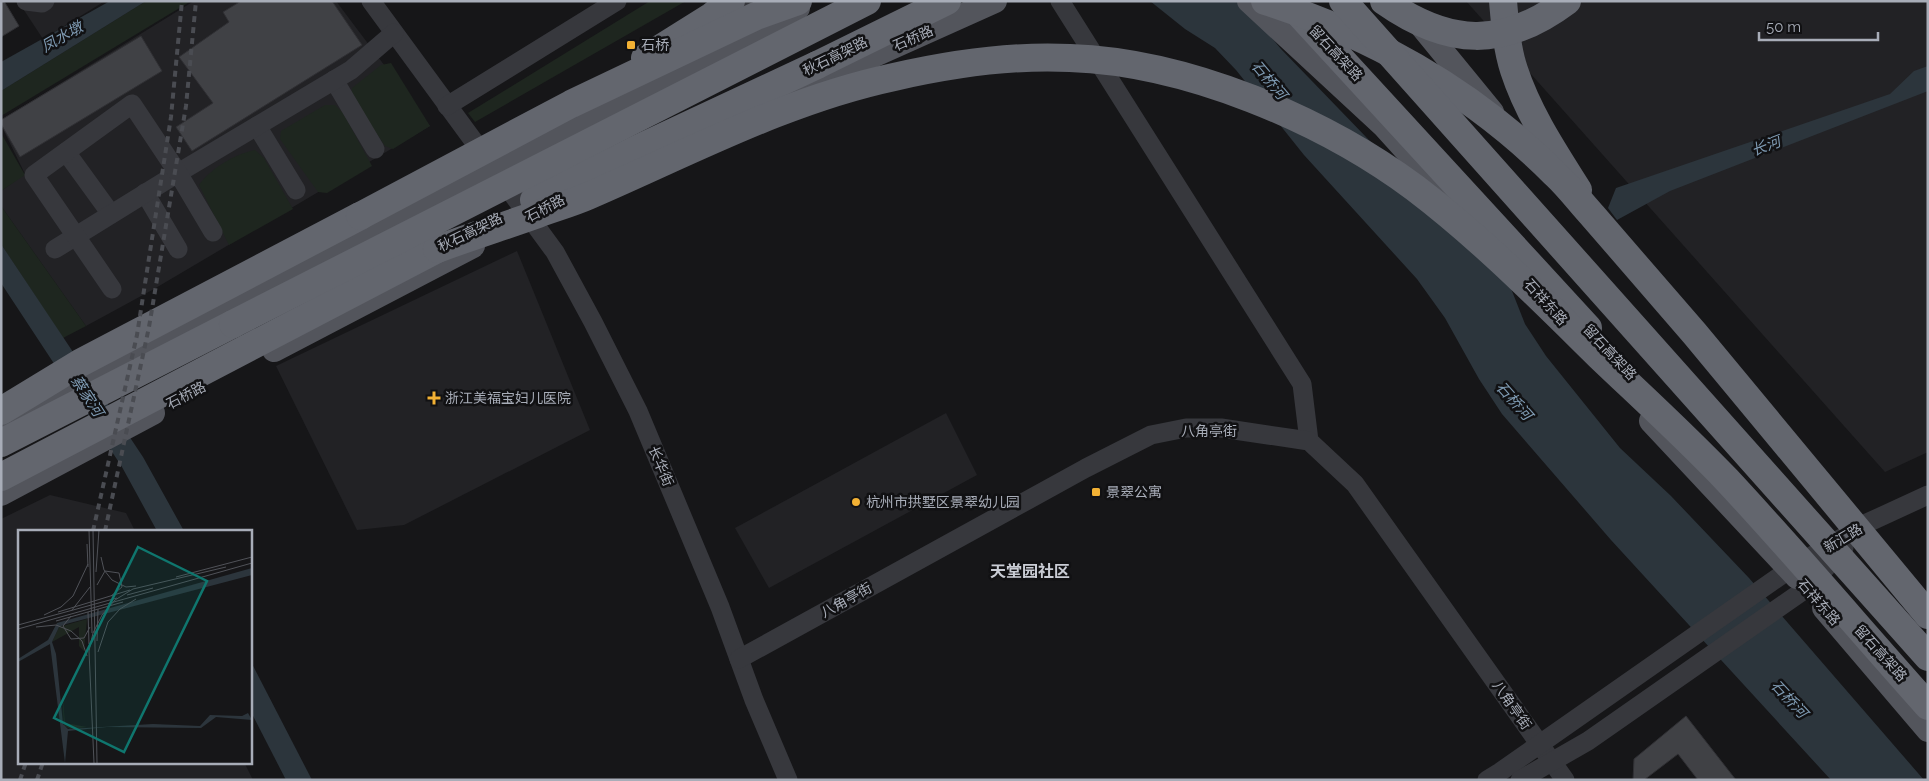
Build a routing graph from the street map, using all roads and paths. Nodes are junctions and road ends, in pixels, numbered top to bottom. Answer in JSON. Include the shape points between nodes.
{"nodes":[{"id":1,"x":26,"y":1,"type":"edge"},
{"id":2,"x":45,"y":1,"type":"edge"},
{"id":3,"x":371,"y":1,"type":"edge"},
{"id":4,"x":617,"y":1,"type":"edge"},
{"id":5,"x":731,"y":1,"type":"edge"},
{"id":6,"x":747,"y":1,"type":"edge"},
{"id":7,"x":798,"y":1,"type":"edge"},
{"id":8,"x":808,"y":1,"type":"edge"},
{"id":9,"x":867,"y":1,"type":"edge"},
{"id":10,"x":947,"y":1,"type":"edge"},
{"id":11,"x":995,"y":1,"type":"edge"},
{"id":12,"x":1060,"y":1,"type":"edge"},
{"id":13,"x":1249,"y":1,"type":"edge"},
{"id":14,"x":1265,"y":1,"type":"edge"},
{"id":15,"x":1288,"y":1,"type":"edge"},
{"id":16,"x":1343,"y":1,"type":"edge"},
{"id":17,"x":1384,"y":1,"type":"edge"},
{"id":18,"x":1401,"y":1,"type":"edge"},
{"id":19,"x":1503,"y":1,"type":"edge"},
{"id":20,"x":1567,"y":1,"type":"edge"},
{"id":21,"x":766,"y":28,"type":"junction"},
{"id":22,"x":394,"y":33,"type":"junction"},
{"id":23,"x":334,"y":80,"type":"junction"},
{"id":24,"x":571,"y":104,"type":"junction"},
{"id":25,"x":447,"y":106,"type":"junction"},
{"id":26,"x":257,"y":126,"type":"junction"},
{"id":27,"x":375,"y":149,"type":"dead end"},
{"id":28,"x":66,"y":152,"type":"junction"},
{"id":29,"x":495,"y":171,"type":"junction"},
{"id":30,"x":178,"y":173,"type":"junction"},
{"id":31,"x":296,"y":190,"type":"dead end"},
{"id":32,"x":144,"y":194,"type":"junction"},
{"id":33,"x":112,"y":214,"type":"junction"},
{"id":34,"x":528,"y":217,"type":"junction"},
{"id":35,"x":1602,"y":226,"type":"junction"},
{"id":36,"x":213,"y":232,"type":"dead end"},
{"id":37,"x":76,"y":236,"type":"junction"},
{"id":38,"x":55,"y":249,"type":"dead end"},
{"id":39,"x":178,"y":249,"type":"dead end"},
{"id":40,"x":437,"y":249,"type":"junction"},
{"id":41,"x":112,"y":289,"type":"dead end"},
{"id":42,"x":1,"y":411,"type":"edge"},
{"id":43,"x":1,"y":423,"type":"edge"},
{"id":44,"x":1309,"y":441,"type":"junction"},
{"id":45,"x":1,"y":443,"type":"edge"},
{"id":46,"x":1,"y":476,"type":"edge"},
{"id":47,"x":1725,"y":478,"type":"junction"},
{"id":48,"x":1,"y":494,"type":"edge"},
{"id":49,"x":1928,"y":495,"type":"edge"},
{"id":50,"x":1867,"y":523,"type":"junction"},
{"id":51,"x":1790,"y":569,"type":"junction"},
{"id":52,"x":1807,"y":588,"type":"junction"},
{"id":53,"x":1928,"y":596,"type":"edge"},
{"id":54,"x":1928,"y":615,"type":"edge"},
{"id":55,"x":1928,"y":657,"type":"edge"},
{"id":56,"x":740,"y":659,"type":"junction"},
{"id":57,"x":1928,"y":706,"type":"edge"},
{"id":58,"x":1928,"y":730,"type":"edge"},
{"id":59,"x":1540,"y":744,"type":"junction"},
{"id":60,"x":1552,"y":762,"type":"junction"},
{"id":61,"x":788,"y":780,"type":"edge"},
{"id":62,"x":1487,"y":780,"type":"edge"},
{"id":63,"x":1520,"y":780,"type":"edge"},
{"id":64,"x":1565,"y":780,"type":"edge"}],
"edges":[{"from":1,"to":2,"type":"street"},
{"from":3,"to":22,"type":"street","name":"长华街"},
{"from":4,"to":25,"type":"street"},
{"from":5,"to":24,"type":"highway","bridge":true,"via":[[704,22]]},
{"from":6,"to":21,"type":"street"},
{"from":7,"to":24,"type":"highway","bridge":true,"via":[[756,16]]},
{"from":8,"to":21,"type":"main road"},
{"from":9,"to":45,"type":"highway","name":"秋石高架路","bridge":true},
{"from":10,"to":40,"type":"highway","name":"秋石高架路","bridge":true},
{"from":11,"to":34,"type":"main road","name":"石桥路","via":[[586,187]]},
{"from":12,"to":44,"type":"street","via":[[1302,384]]},
{"from":13,"to":51,"type":"main road","name":"石祥东路","via":[[1384,126],[1676,449]]},
{"from":14,"to":35,"type":"highway","bridge":true,"via":[[1346,31],[1398,56],[1439,81],[1526,147]]},
{"from":15,"to":47,"type":"highway","name":"留石高架路","bridge":true},
{"from":16,"to":55,"type":"highway","bridge":true},
{"from":17,"to":20,"type":"highway","bridge":true,"via":[[1426,26],[1456,35],[1480,37],[1531,24]]},
{"from":18,"to":50,"type":"main road","via":[[1594,237]]},
{"from":19,"to":35,"type":"highway","bridge":true,"via":[[1513,69],[1544,136]]},
{"from":21,"to":29,"type":"main road"},
{"from":22,"to":23,"type":"street","via":[[351,70]]},
{"from":22,"to":25,"type":"street","name":"长华街"},
{"from":23,"to":26,"type":"street"},
{"from":23,"to":27,"type":"street"},
{"from":24,"to":42,"type":"highway","bridge":true,"via":[[80,363]]},
{"from":25,"to":29,"type":"street","name":"长华街"},
{"from":26,"to":30,"type":"street"},
{"from":26,"to":31,"type":"street"},
{"from":28,"to":30,"type":"street","via":[[132,104]]},
{"from":28,"to":33,"type":"street"},
{"from":28,"to":37,"type":"street","via":[[34,175]]},
{"from":29,"to":34,"type":"street","name":"长华街"},
{"from":29,"to":43,"type":"main road"},
{"from":30,"to":32,"type":"street"},
{"from":30,"to":36,"type":"street"},
{"from":32,"to":33,"type":"street"},
{"from":32,"to":39,"type":"street"},
{"from":33,"to":37,"type":"street"},
{"from":34,"to":48,"type":"main road","name":"石桥路"},
{"from":34,"to":56,"type":"street","name":"长华街","via":[[554,252],[638,411]]},
{"from":35,"to":54,"type":"highway","bridge":true},
{"from":37,"to":38,"type":"street"},
{"from":37,"to":41,"type":"street"},
{"from":40,"to":46,"type":"highway","name":"秋石高架路"},
{"from":40,"to":47,"type":"highway","bridge":true,"via":[[584,198],[773,115],[889,78],[939,68],[1023,58],[1107,61],[1155,69],[1197,80],[1284,113],[1372,159],[1413,187],[1524,282]]},
{"from":44,"to":56,"type":"street","name":"八角亭街","via":[[1221,428],[1186,428],[1151,436],[1086,468]]},
{"from":44,"to":59,"type":"street","name":"八角亭街","via":[[1356,484]]},
{"from":47,"to":57,"type":"highway","name":"留石高架路","bridge":true},
{"from":49,"to":50,"type":"street"},
{"from":50,"to":51,"type":"street","name":"新汇路"},
{"from":50,"to":52,"type":"street","name":"新汇路"},
{"from":50,"to":53,"type":"main road"},
{"from":51,"to":52,"type":"main road","name":"石祥东路"},
{"from":51,"to":59,"type":"street","name":"新汇路"},
{"from":52,"to":58,"type":"main road","name":"石祥东路"},
{"from":52,"to":60,"type":"street","name":"新汇路","via":[[1588,741]]},
{"from":56,"to":61,"type":"street","name":"长华街"},
{"from":59,"to":60,"type":"street","name":"八角亭街"},
{"from":59,"to":62,"type":"street","name":"新汇路"},
{"from":60,"to":63,"type":"street","name":"新汇路"},
{"from":60,"to":64,"type":"street","name":"八角亭街"}]}
